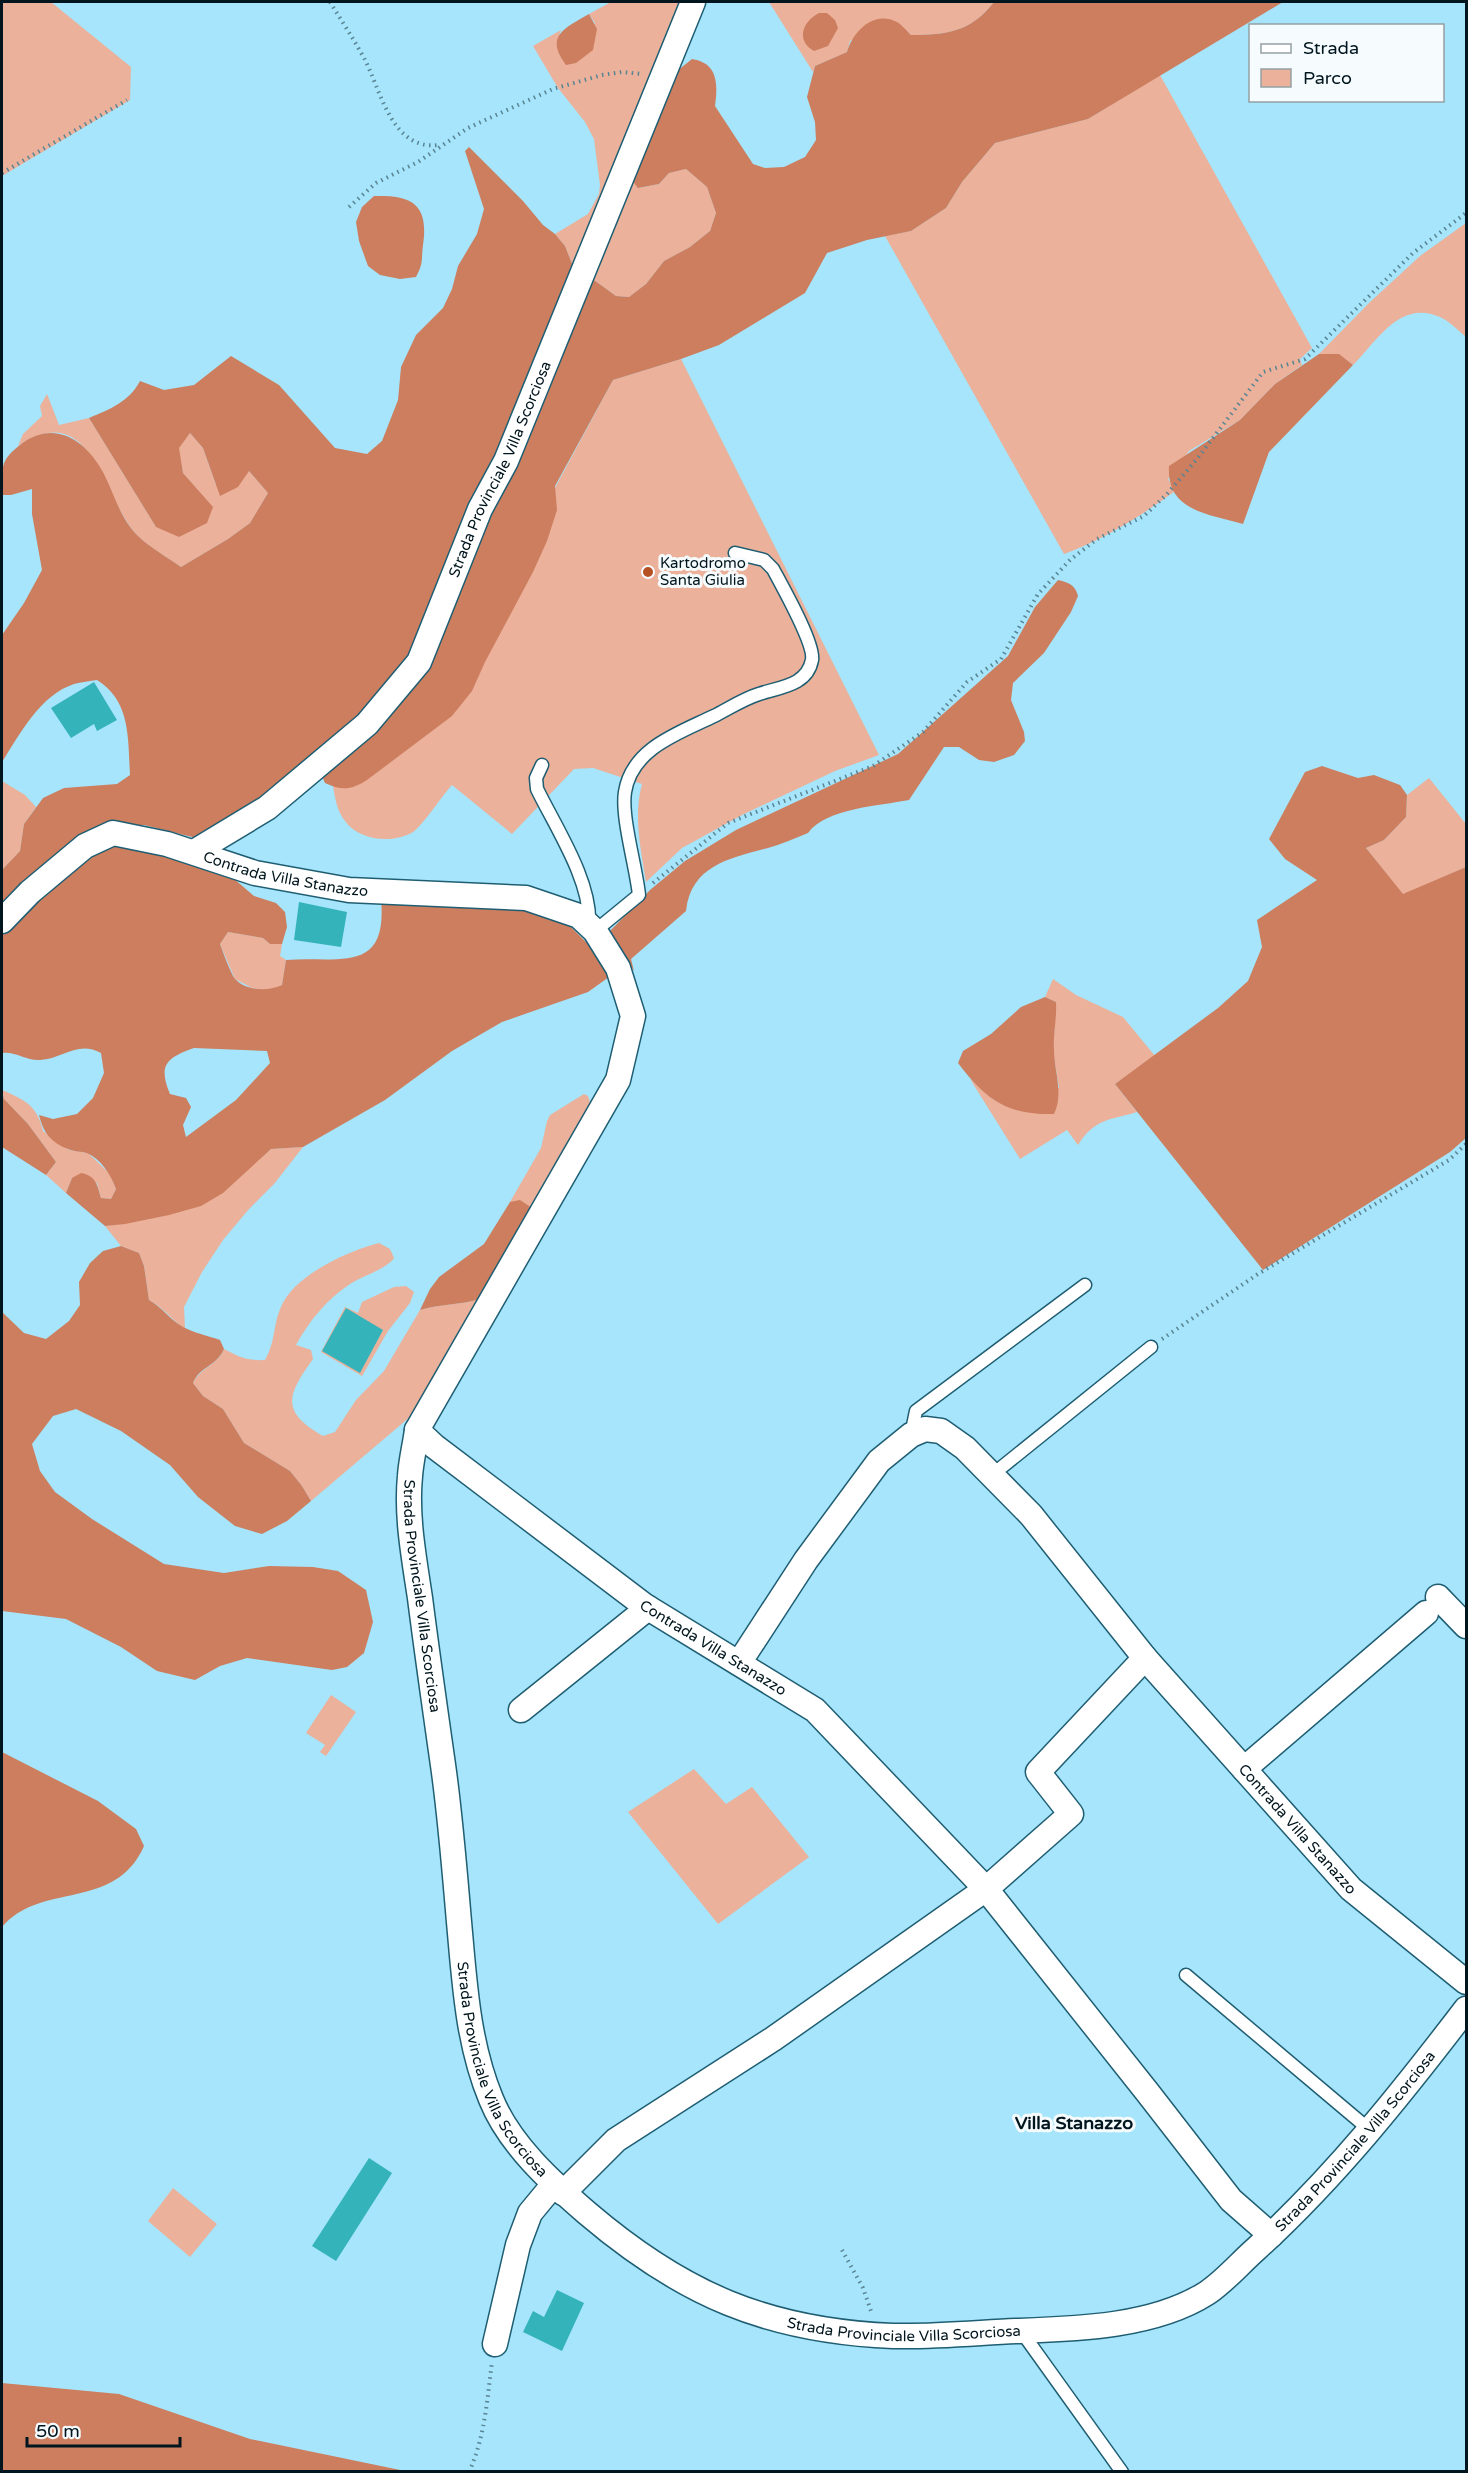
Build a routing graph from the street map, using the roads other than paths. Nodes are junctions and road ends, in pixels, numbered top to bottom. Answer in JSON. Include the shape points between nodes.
{"nodes":[{"id":1,"x":693,"y":2,"type":"edge"},
{"id":2,"x":735,"y":553,"type":"dead end"},
{"id":3,"x":542,"y":765,"type":"dead end"},
{"id":4,"x":194,"y":852,"type":"junction"},
{"id":5,"x":2,"y":921,"type":"edge"},
{"id":6,"x":592,"y":928,"type":"junction"},
{"id":7,"x":1085,"y":1285,"type":"dead end"},
{"id":8,"x":1151,"y":1347,"type":"road end"},
{"id":9,"x":417,"y":1430,"type":"junction"},
{"id":10,"x":911,"y":1435,"type":"junction"},
{"id":11,"x":992,"y":1475,"type":"junction"},
{"id":12,"x":648,"y":1608,"type":"junction"},
{"id":13,"x":1467,"y":1626,"type":"edge"},
{"id":14,"x":1145,"y":1658,"type":"junction"},
{"id":15,"x":739,"y":1663,"type":"junction"},
{"id":16,"x":521,"y":1710,"type":"dead end"},
{"id":17,"x":1244,"y":1769,"type":"junction"},
{"id":18,"x":986,"y":1889,"type":"junction"},
{"id":19,"x":1186,"y":1976,"type":"dead end"},
{"id":20,"x":1467,"y":1982,"type":"edge"},
{"id":21,"x":1467,"y":2009,"type":"edge"},
{"id":22,"x":1371,"y":2131,"type":"junction"},
{"id":23,"x":559,"y":2189,"type":"junction"},
{"id":24,"x":1271,"y":2235,"type":"junction"},
{"id":25,"x":1021,"y":2331,"type":"junction"},
{"id":26,"x":495,"y":2344,"type":"road end"},
{"id":27,"x":1122,"y":2472,"type":"edge"}],
"edges":[{"from":1,"to":4,"type":"street","name":"Strada Provinciale Villa Scorciosa","via":[[506,461],[480,509],[419,662],[367,724],[267,808]]},
{"from":2,"to":6,"type":"lane","via":[[764,560],[773,569],[813,658],[802,679],[757,694],[657,744],[642,757],[631,771],[625,792],[639,895]]},
{"from":3,"to":6,"type":"lane","via":[[536,778],[537,789],[586,889]]},
{"from":4,"to":5,"type":"street","name":"Contrada Villa Stanazzo","via":[[113,833],[85,846]]},
{"from":4,"to":6,"type":"street","name":"Contrada Villa Stanazzo","via":[[255,873],[349,890],[526,898],[579,916]]},
{"from":6,"to":9,"type":"street","name":"Strada Provinciale Villa Scorciosa","via":[[618,968],[633,1016],[618,1080]]},
{"from":7,"to":10,"type":"lane","via":[[916,1411]]},
{"from":8,"to":11,"type":"lane"},
{"from":9,"to":12,"type":"street","name":"Contrada Villa Stanazzo"},
{"from":9,"to":23,"type":"street","name":"Strada Provinciale Villa Scorciosa","via":[[410,1479],[411,1537],[449,1810],[467,2008],[476,2054],[492,2103],[521,2148]]},
{"from":10,"to":11,"type":"street","name":"Contrada Villa Stanazzo","via":[[925,1429],[941,1431]]},
{"from":10,"to":15,"type":"street","via":[[879,1461],[806,1560]]},
{"from":11,"to":14,"type":"street","name":"Contrada Villa Stanazzo","via":[[1031,1515]]},
{"from":12,"to":15,"type":"street","name":"Contrada Villa Stanazzo"},
{"from":12,"to":16,"type":"street"},
{"from":13,"to":17,"type":"street","via":[[1432,1605]]},
{"from":14,"to":17,"type":"street","name":"Contrada Villa Stanazzo"},
{"from":14,"to":18,"type":"street","via":[[1038,1772],[1071,1814]]},
{"from":15,"to":18,"type":"street","name":"Contrada Villa Stanazzo","via":[[815,1710]]},
{"from":17,"to":20,"type":"street","name":"Contrada Villa Stanazzo","via":[[1351,1889]]},
{"from":18,"to":23,"type":"street","via":[[773,2039],[616,2140]]},
{"from":18,"to":24,"type":"street","name":"Contrada Villa Stanazzo","via":[[1231,2200]]},
{"from":19,"to":22,"type":"lane"},
{"from":21,"to":22,"type":"street","name":"Strada Provinciale Villa Scorciosa"},
{"from":22,"to":24,"type":"street","name":"Strada Provinciale Villa Scorciosa"},
{"from":23,"to":25,"type":"street","name":"Strada Provinciale Villa Scorciosa","via":[[626,2247],[667,2274],[713,2298],[777,2320],[835,2331],[896,2336]]},
{"from":23,"to":26,"type":"street","via":[[530,2213],[518,2245]]},
{"from":24,"to":25,"type":"street","name":"Strada Provinciale Villa Scorciosa","via":[[1208,2292],[1169,2311],[1142,2319]]},
{"from":25,"to":27,"type":"lane"}]}
